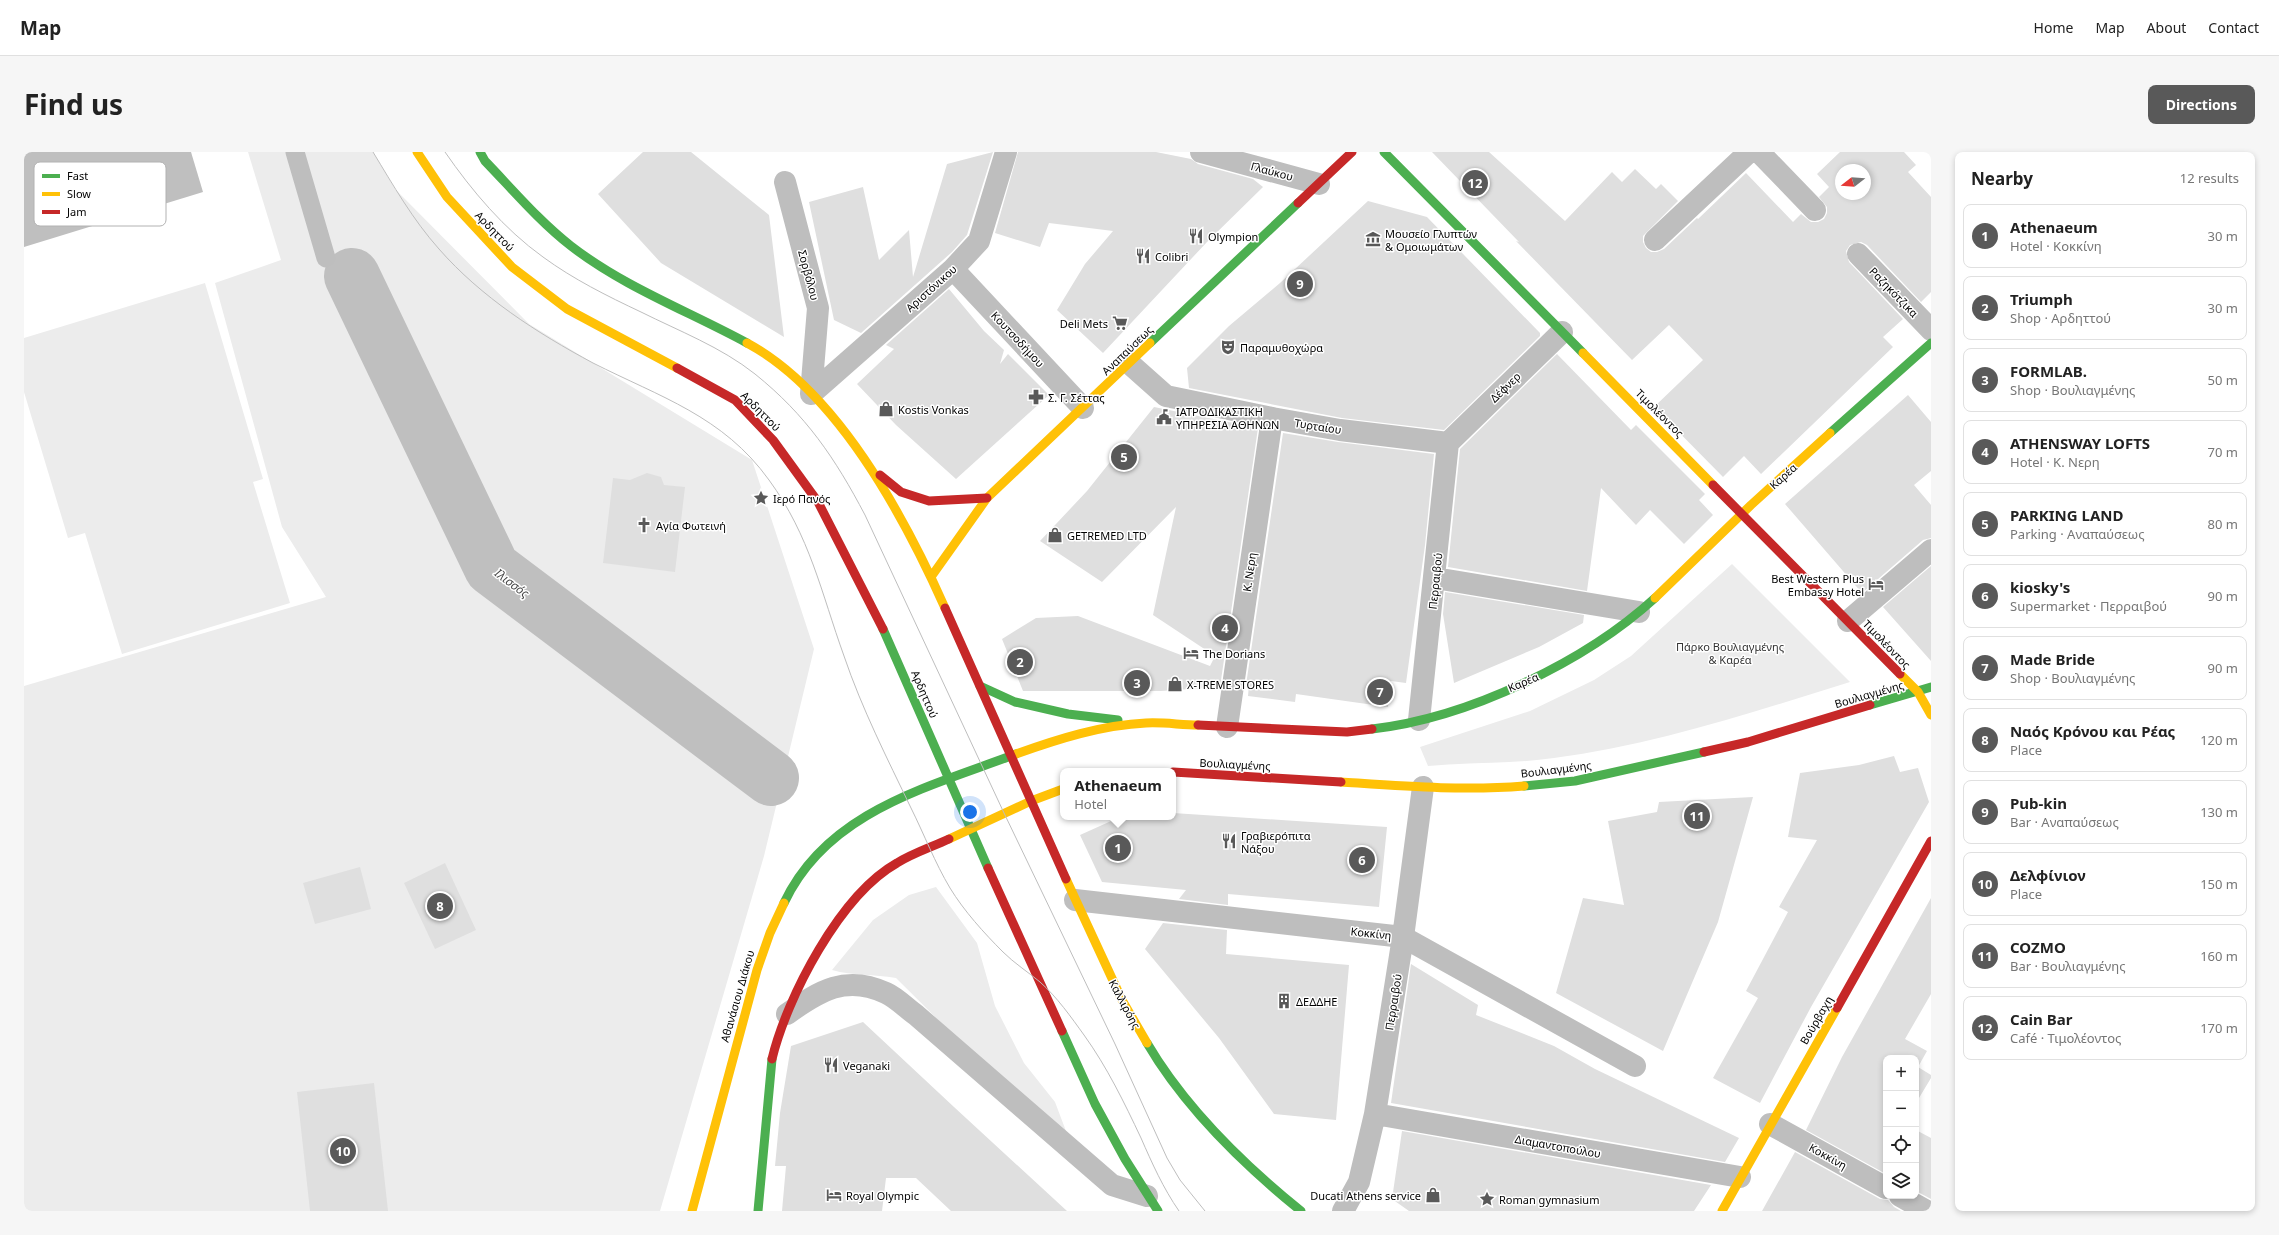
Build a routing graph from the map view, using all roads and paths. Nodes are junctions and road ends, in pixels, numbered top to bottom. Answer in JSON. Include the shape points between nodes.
{"nodes":[{"id":1,"x":295,"y":152,"type":"edge"},
{"id":2,"x":416,"y":152,"type":"edge"},
{"id":3,"x":480,"y":152,"type":"edge"},
{"id":4,"x":1006,"y":152,"type":"edge"},
{"id":5,"x":1201,"y":152,"type":"edge"},
{"id":6,"x":1352,"y":152,"type":"edge"},
{"id":7,"x":1384,"y":152,"type":"edge"},
{"id":8,"x":1749,"y":152,"type":"edge"},
{"id":9,"x":1759,"y":152,"type":"edge"},
{"id":10,"x":785,"y":182,"type":"dead end"},
{"id":11,"x":1319,"y":184,"type":"junction"},
{"id":12,"x":1815,"y":210,"type":"dead end"},
{"id":13,"x":1655,"y":240,"type":"dead end"},
{"id":14,"x":1858,"y":254,"type":"dead end"},
{"id":15,"x":326,"y":258,"type":"dead end"},
{"id":16,"x":953,"y":269,"type":"junction"},
{"id":17,"x":1931,"y":330,"type":"edge"},
{"id":18,"x":1562,"y":332,"type":"junction"},
{"id":19,"x":1931,"y":343,"type":"edge"},
{"id":20,"x":1130,"y":364,"type":"junction"},
{"id":21,"x":811,"y":394,"type":"junction"},
{"id":22,"x":1083,"y":408,"type":"junction"},
{"id":23,"x":1272,"y":418,"type":"junction"},
{"id":24,"x":1448,"y":443,"type":"junction"},
{"id":25,"x":870,"y":468,"type":"junction"},
{"id":26,"x":987,"y":498,"type":"junction"},
{"id":27,"x":1743,"y":514,"type":"junction"},
{"id":28,"x":1931,"y":550,"type":"edge"},
{"id":29,"x":931,"y":577,"type":"junction"},
{"id":30,"x":1435,"y":578,"type":"junction"},
{"id":31,"x":1639,"y":612,"type":"junction"},
{"id":32,"x":1848,"y":621,"type":"junction"},
{"id":33,"x":980,"y":686,"type":"junction"},
{"id":34,"x":1931,"y":687,"type":"edge"},
{"id":35,"x":1918,"y":692,"type":"junction"},
{"id":36,"x":1931,"y":715,"type":"edge"},
{"id":37,"x":1419,"y":720,"type":"junction"},
{"id":38,"x":1147,"y":723,"type":"junction"},
{"id":39,"x":1227,"y":726,"type":"junction"},
{"id":40,"x":1011,"y":756,"type":"junction"},
{"id":41,"x":1176,"y":772,"type":"edge"},
{"id":42,"x":948,"y":780,"type":"junction"},
{"id":43,"x":1423,"y":787,"type":"junction"},
{"id":44,"x":1060,"y":789,"type":"edge"},
{"id":45,"x":1031,"y":801,"type":"junction"},
{"id":46,"x":970,"y":828,"type":"junction"},
{"id":47,"x":1931,"y":842,"type":"edge"},
{"id":48,"x":1075,"y":900,"type":"junction"},
{"id":49,"x":1403,"y":937,"type":"junction"},
{"id":50,"x":787,"y":1014,"type":"junction"},
{"id":51,"x":1635,"y":1066,"type":"dead end"},
{"id":52,"x":1376,"y":1114,"type":"junction"},
{"id":53,"x":1770,"y":1124,"type":"junction"},
{"id":54,"x":1740,"y":1177,"type":"junction"},
{"id":55,"x":1883,"y":1186,"type":"edge"},
{"id":56,"x":1905,"y":1199,"type":"edge"},
{"id":57,"x":1152,"y":1203,"type":"edge"},
{"id":58,"x":692,"y":1211,"type":"edge"},
{"id":59,"x":758,"y":1211,"type":"edge"},
{"id":60,"x":1301,"y":1211,"type":"edge"},
{"id":61,"x":1343,"y":1211,"type":"edge"},
{"id":62,"x":1722,"y":1211,"type":"edge"},
{"id":63,"x":1927,"y":1211,"type":"edge"}],
"edges":[{"from":1,"to":15,"type":"lane"},
{"from":2,"to":42,"type":"main road","name":"Αρδηττού","via":[[447,197],[512,267],[567,309],[735,400],[772,440],[818,502],[855,568]]},
{"from":3,"to":21,"type":"main road","via":[[485,161],[540,219],[574,248],[618,276],[760,350]]},
{"from":4,"to":16,"type":"street","name":"Αριστόνικου","via":[[979,241]]},
{"from":5,"to":11,"type":"street","name":"Γλαύκου"},
{"from":6,"to":11,"type":"main road","name":"Αναπαύσεως"},
{"from":7,"to":18,"type":"main road","name":"Τιμολέοντος"},
{"from":8,"to":13,"type":"street"},
{"from":9,"to":12,"type":"street"},
{"from":10,"to":21,"type":"street","name":"Σορβόλου","via":[[818,308]]},
{"from":11,"to":20,"type":"main road","name":"Αναπαύσεως"},
{"from":14,"to":17,"type":"street","name":"Ραζηκότζικα"},
{"from":16,"to":21,"type":"street","name":"Αριστόνικου"},
{"from":16,"to":22,"type":"street","name":"Κουτσοδήμου"},
{"from":18,"to":24,"type":"street","name":"Δέφνερ"},
{"from":18,"to":27,"type":"main road","name":"Τιμολέοντος"},
{"from":19,"to":27,"type":"main road","name":"Καρέα"},
{"from":20,"to":22,"type":"main road","name":"Αναπαύσεως"},
{"from":20,"to":23,"type":"street","name":"Τυρταίου","via":[[1166,396]]},
{"from":21,"to":25,"type":"main road"},
{"from":22,"to":26,"type":"main road","name":"Αναπαύσεως"},
{"from":23,"to":24,"type":"street","name":"Τυρταίου","via":[[1340,430]]},
{"from":23,"to":39,"type":"street","name":"Κ. Νερη"},
{"from":24,"to":30,"type":"street","name":"Περραιβού"},
{"from":25,"to":26,"type":"main road","via":[[901,492],[929,501]]},
{"from":25,"to":29,"type":"main road","via":[[907,528]]},
{"from":26,"to":29,"type":"main road","name":"Αναπαύσεως"},
{"from":27,"to":31,"type":"main road","name":"Καρέα"},
{"from":27,"to":32,"type":"main road","name":"Τιμολέοντος"},
{"from":28,"to":32,"type":"street"},
{"from":29,"to":33,"type":"main road"},
{"from":30,"to":31,"type":"street"},
{"from":30,"to":37,"type":"street","name":"Περραιβού"},
{"from":31,"to":37,"type":"main road","name":"Καρέα","via":[[1599,641],[1550,670],[1487,697]]},
{"from":32,"to":35,"type":"main road","name":"Τιμολέοντος"},
{"from":33,"to":38,"type":"main road","via":[[1015,702],[1068,714]]},
{"from":33,"to":40,"type":"main road"},
{"from":34,"to":35,"type":"main road","name":"Βουλιαγμένης"},
{"from":35,"to":36,"type":"main road"},
{"from":35,"to":43,"type":"main road","name":"Βουλιαγμένης","via":[[1748,742],[1575,781],[1497,788]]},
{"from":37,"to":39,"type":"main road","via":[[1368,731],[1347,732]]},
{"from":38,"to":39,"type":"main road"},
{"from":38,"to":40,"type":"main road","via":[[1095,730],[1055,740]]},
{"from":40,"to":42,"type":"main road"},
{"from":40,"to":45,"type":"main road","name":"Καλλιρόης"},
{"from":41,"to":43,"type":"main road","name":"Βουλιαγμένης"},
{"from":42,"to":46,"type":"main road"},
{"from":42,"to":58,"type":"main road","name":"Αθανάσιου Διάκου","via":[[883,804],[853,822],[818,853],[793,883],[775,918],[756,967]]},
{"from":43,"to":49,"type":"street","name":"Περραιβού"},
{"from":44,"to":45,"type":"main road"},
{"from":45,"to":46,"type":"main road"},
{"from":45,"to":48,"type":"main road","name":"Καλλιρόης"},
{"from":46,"to":50,"type":"main road","via":[[896,863],[862,890],[822,944],[802,978]]},
{"from":46,"to":57,"type":"main road","via":[[1096,1104]]},
{"from":47,"to":53,"type":"main road","name":"Βούρβαχη"},
{"from":48,"to":49,"type":"street","name":"Κοκκίνη"},
{"from":48,"to":60,"type":"main road","name":"Καλλιρόης","via":[[1122,1000],[1159,1064],[1211,1127],[1269,1185]]},
{"from":49,"to":51,"type":"street","name":"Κοκκίνη"},
{"from":49,"to":52,"type":"street","name":"Περραιβού"},
{"from":50,"to":57,"type":"street","via":[[815,994],[831,988],[868,986],[887,994],[916,1015],[1112,1185]]},
{"from":50,"to":59,"type":"main road","via":[[770,1067]]},
{"from":52,"to":54,"type":"street","name":"Διαμαντοπούλου"},
{"from":52,"to":61,"type":"street","name":"Περραιβού","via":[[1359,1182]]},
{"from":53,"to":54,"type":"main road","name":"Βούρβαχη"},
{"from":53,"to":55,"type":"street","name":"Κοκκίνη"},
{"from":54,"to":62,"type":"main road","name":"Βούρβαχη"},
{"from":56,"to":63,"type":"street"}]}
